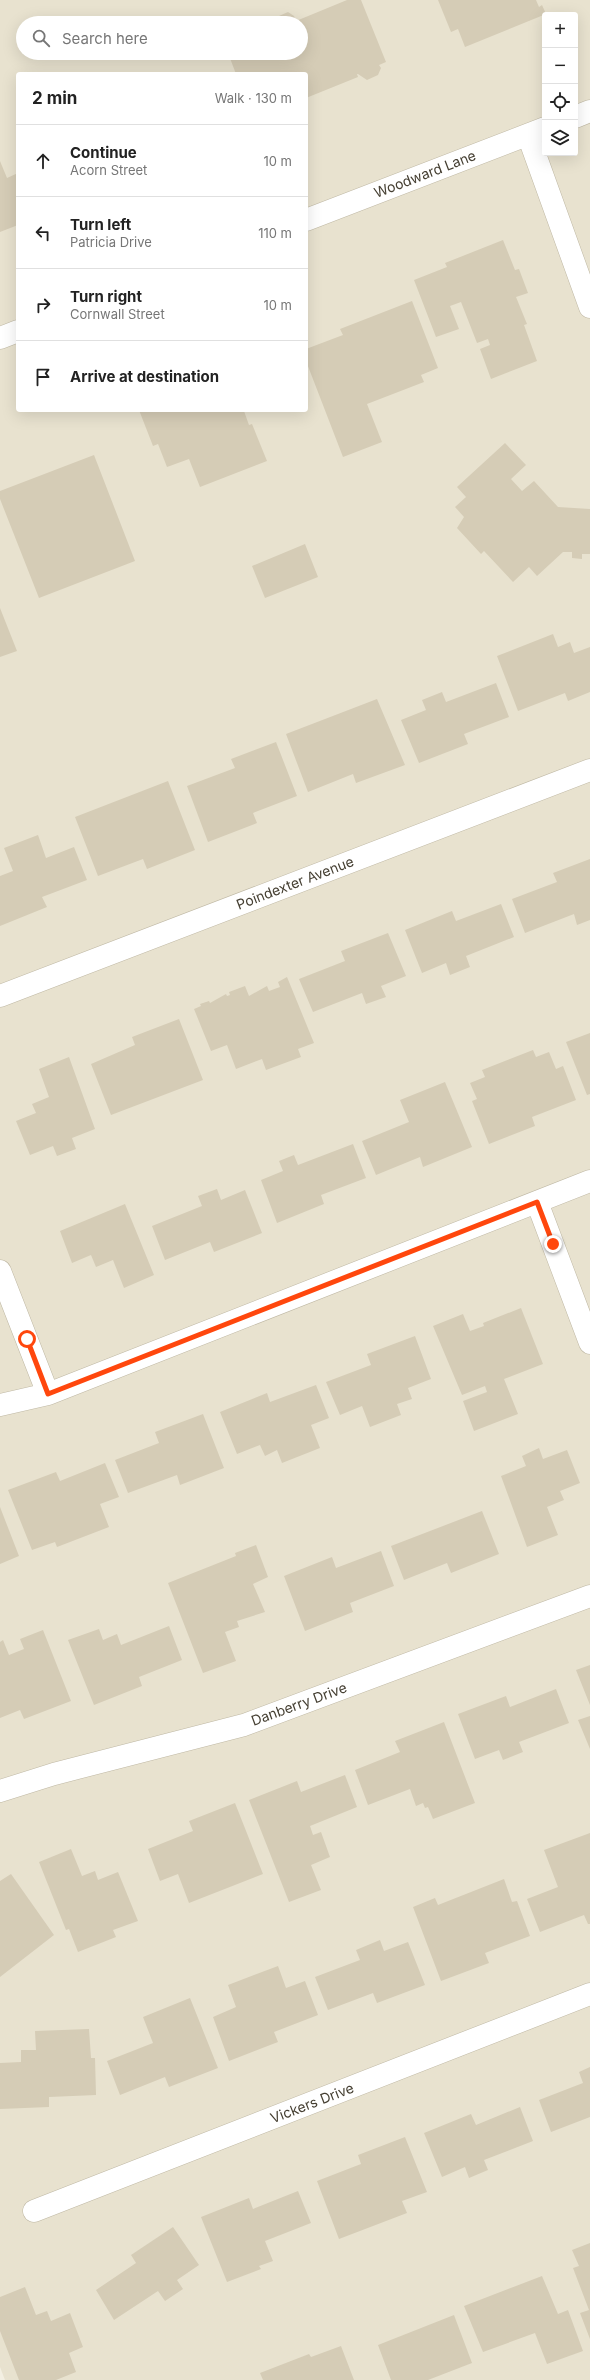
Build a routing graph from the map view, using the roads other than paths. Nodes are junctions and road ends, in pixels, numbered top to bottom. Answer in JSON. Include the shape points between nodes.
{"nodes":[{"id":1,"x":590,"y":111,"type":"edge"},
{"id":2,"x":578,"y":116,"type":"edge"},
{"id":3,"x":537,"y":131,"type":"edge"},
{"id":4,"x":308,"y":219,"type":"edge"},
{"id":5,"x":590,"y":307,"type":"edge"},
{"id":6,"x":16,"y":332,"type":"edge"},
{"id":7,"x":0,"y":338,"type":"edge"},
{"id":8,"x":590,"y":770,"type":"edge"},
{"id":9,"x":0,"y":996,"type":"edge"},
{"id":10,"x":590,"y":1181,"type":"edge"},
{"id":11,"x":537,"y":1202,"type":"junction"},
{"id":12,"x":0,"y":1271,"type":"edge"},
{"id":13,"x":590,"y":1343,"type":"edge"},
{"id":14,"x":48,"y":1394,"type":"junction"},
{"id":15,"x":0,"y":1405,"type":"edge"},
{"id":16,"x":590,"y":1596,"type":"edge"},
{"id":17,"x":0,"y":1790,"type":"edge"},
{"id":18,"x":590,"y":1994,"type":"edge"},
{"id":19,"x":34,"y":2211,"type":"dead end"}],
"edges":[{"from":1,"to":2,"type":"street"},
{"from":3,"to":4,"type":"street","name":"Woodward Lane"},
{"from":3,"to":5,"type":"street"},
{"from":6,"to":7,"type":"street"},
{"from":8,"to":9,"type":"street","name":"Poindexter Avenue"},
{"from":10,"to":11,"type":"street"},
{"from":11,"to":13,"type":"street"},
{"from":11,"to":14,"type":"street"},
{"from":12,"to":14,"type":"street"},
{"from":14,"to":15,"type":"street"},
{"from":16,"to":17,"type":"street","name":"Danberry Drive","via":[[244,1725]]},
{"from":18,"to":19,"type":"street","name":"Vickers Drive"}]}
